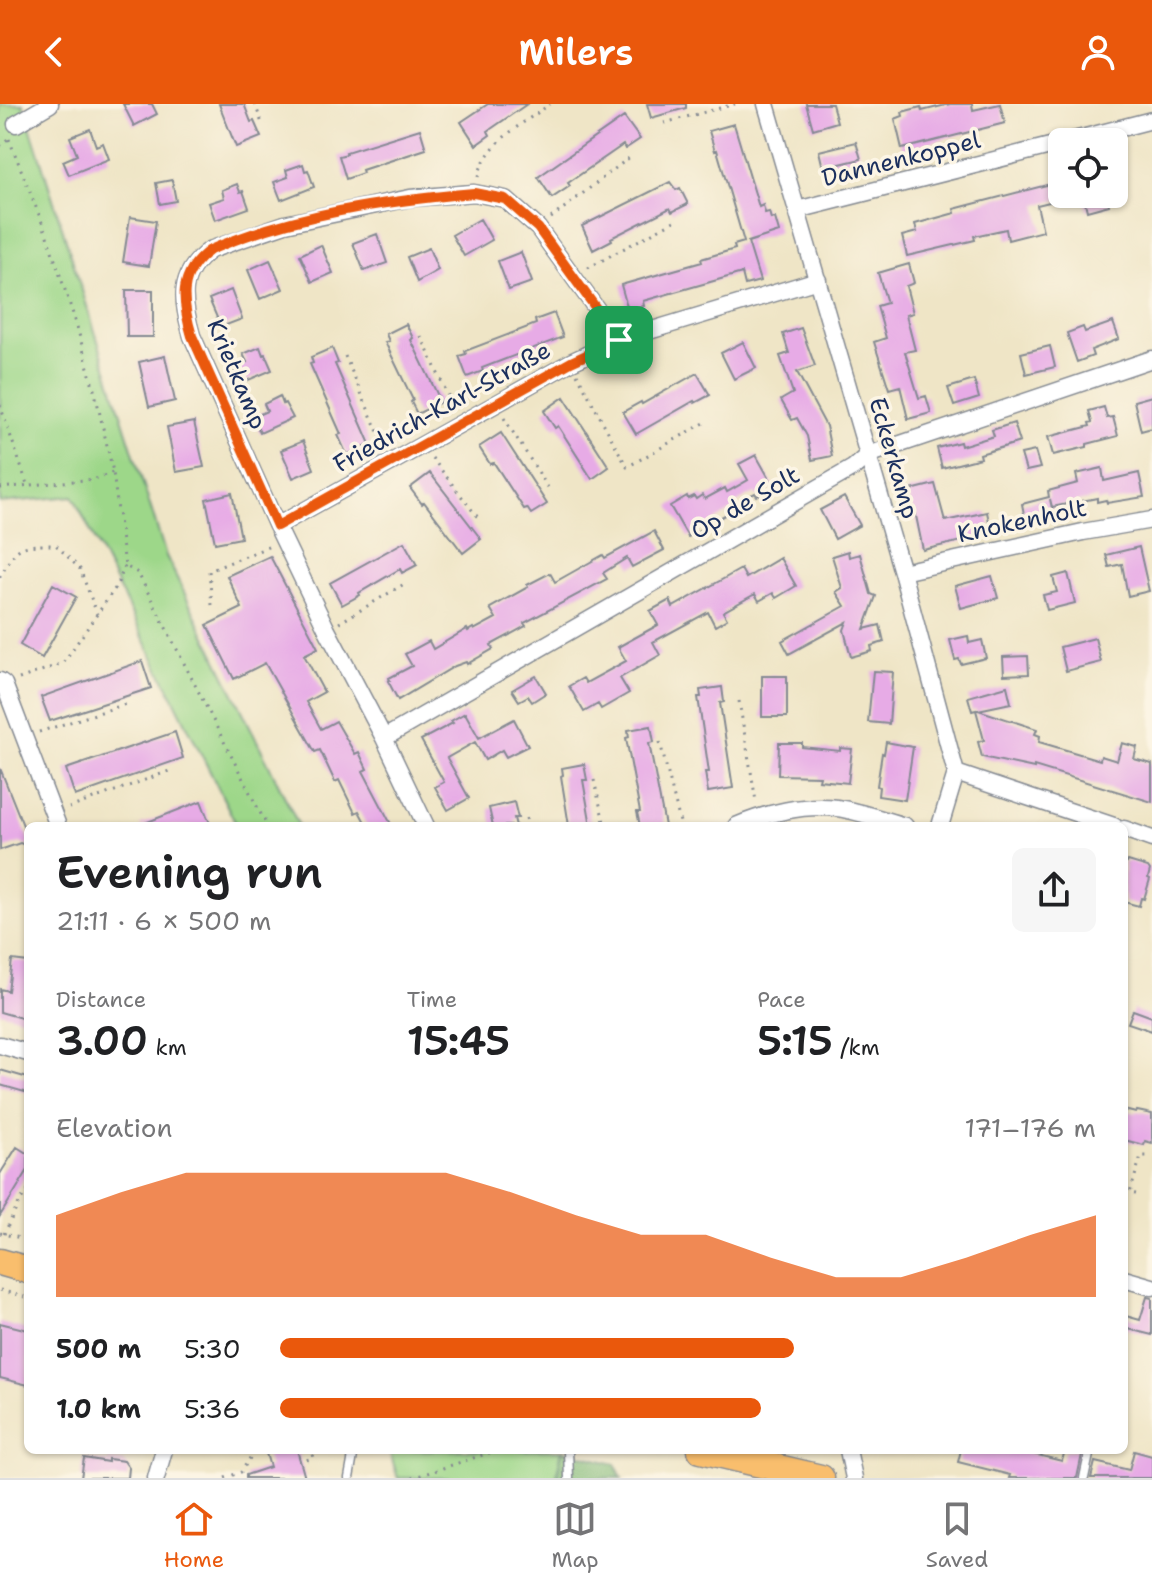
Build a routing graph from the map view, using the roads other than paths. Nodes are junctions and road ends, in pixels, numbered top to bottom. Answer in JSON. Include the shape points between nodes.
{"nodes":[{"id":1,"x":50,"y":104,"type":"edge"},
{"id":2,"x":766,"y":104,"type":"edge"},
{"id":3,"x":1152,"y":120,"type":"edge"},
{"id":4,"x":1121,"y":128,"type":"edge"},
{"id":5,"x":12,"y":131,"type":"road end"},
{"id":6,"x":1048,"y":147,"type":"edge"},
{"id":7,"x":797,"y":210,"type":"junction"},
{"id":8,"x":818,"y":280,"type":"junction"},
{"id":9,"x":619,"y":340,"type":"junction"},
{"id":10,"x":1152,"y":359,"type":"edge"},
{"id":11,"x":868,"y":455,"type":"junction"},
{"id":12,"x":1152,"y":520,"type":"edge"},
{"id":13,"x":281,"y":533,"type":"junction"},
{"id":14,"x":902,"y":572,"type":"junction"},
{"id":15,"x":2,"y":682,"type":"edge"},
{"id":16,"x":384,"y":738,"type":"junction"},
{"id":17,"x":956,"y":773,"type":"junction"},
{"id":18,"x":56,"y":820,"type":"edge"},
{"id":19,"x":424,"y":822,"type":"edge"},
{"id":20,"x":745,"y":822,"type":"edge"},
{"id":21,"x":890,"y":822,"type":"edge"},
{"id":22,"x":941,"y":822,"type":"edge"},
{"id":23,"x":1102,"y":822,"type":"edge"},
{"id":24,"x":1128,"y":830,"type":"edge"},
{"id":25,"x":1152,"y":839,"type":"edge"},
{"id":26,"x":0,"y":1045,"type":"edge"},
{"id":27,"x":24,"y":1052,"type":"edge"},
{"id":28,"x":0,"y":1262,"type":"edge"},
{"id":29,"x":24,"y":1269,"type":"edge"},
{"id":30,"x":1128,"y":1280,"type":"edge"},
{"id":31,"x":1152,"y":1287,"type":"edge"},
{"id":32,"x":163,"y":1454,"type":"edge"},
{"id":33,"x":353,"y":1454,"type":"edge"},
{"id":34,"x":568,"y":1454,"type":"edge"},
{"id":35,"x":718,"y":1454,"type":"edge"},
{"id":36,"x":849,"y":1454,"type":"edge"},
{"id":37,"x":1089,"y":1454,"type":"edge"},
{"id":38,"x":156,"y":1478,"type":"edge"},
{"id":39,"x":349,"y":1478,"type":"edge"},
{"id":40,"x":569,"y":1478,"type":"edge"},
{"id":41,"x":821,"y":1478,"type":"edge"},
{"id":42,"x":854,"y":1478,"type":"edge"},
{"id":43,"x":1084,"y":1478,"type":"edge"}],
"edges":[{"from":1,"to":5,"type":"street"},
{"from":2,"to":7,"type":"street","name":"Eckerkamp"},
{"from":3,"to":4,"type":"street","name":"Dannenkoppel"},
{"from":6,"to":7,"type":"street","name":"Dannenkoppel"},
{"from":7,"to":8,"type":"street","name":"Eckerkamp"},
{"from":8,"to":9,"type":"street","name":"Friedrich-Karl-Straße"},
{"from":8,"to":11,"type":"street","name":"Eckerkamp"},
{"from":9,"to":13,"type":"street","name":"Friedrich-Karl-Straße","via":[[391,463]]},
{"from":9,"to":13,"type":"street","name":"Krietkamp","via":[[538,228],[505,199],[474,193],[410,198],[285,224],[210,250],[192,267],[184,307],[192,336]]},
{"from":10,"to":11,"type":"street","name":"Op de Solt"},
{"from":11,"to":14,"type":"street","name":"Eckerkamp"},
{"from":11,"to":16,"type":"street","name":"Op de Solt"},
{"from":12,"to":14,"type":"street","name":"Knokenholt"},
{"from":13,"to":16,"type":"street","name":"Krietkamp"},
{"from":14,"to":17,"type":"street","name":"Eckerkamp"},
{"from":15,"to":18,"type":"street"},
{"from":16,"to":19,"type":"street","name":"Krietkamp"},
{"from":17,"to":22,"type":"street"},
{"from":17,"to":23,"type":"street"},
{"from":20,"to":21,"type":"street","via":[[791,809],[836,808]]},
{"from":24,"to":25,"type":"street"},
{"from":26,"to":27,"type":"street"},
{"from":28,"to":29,"type":"main road"},
{"from":30,"to":31,"type":"street"},
{"from":32,"to":38,"type":"street"},
{"from":33,"to":39,"type":"lane"},
{"from":34,"to":40,"type":"lane"},
{"from":35,"to":41,"type":"main road"},
{"from":36,"to":42,"type":"street"},
{"from":37,"to":43,"type":"lane"}]}
